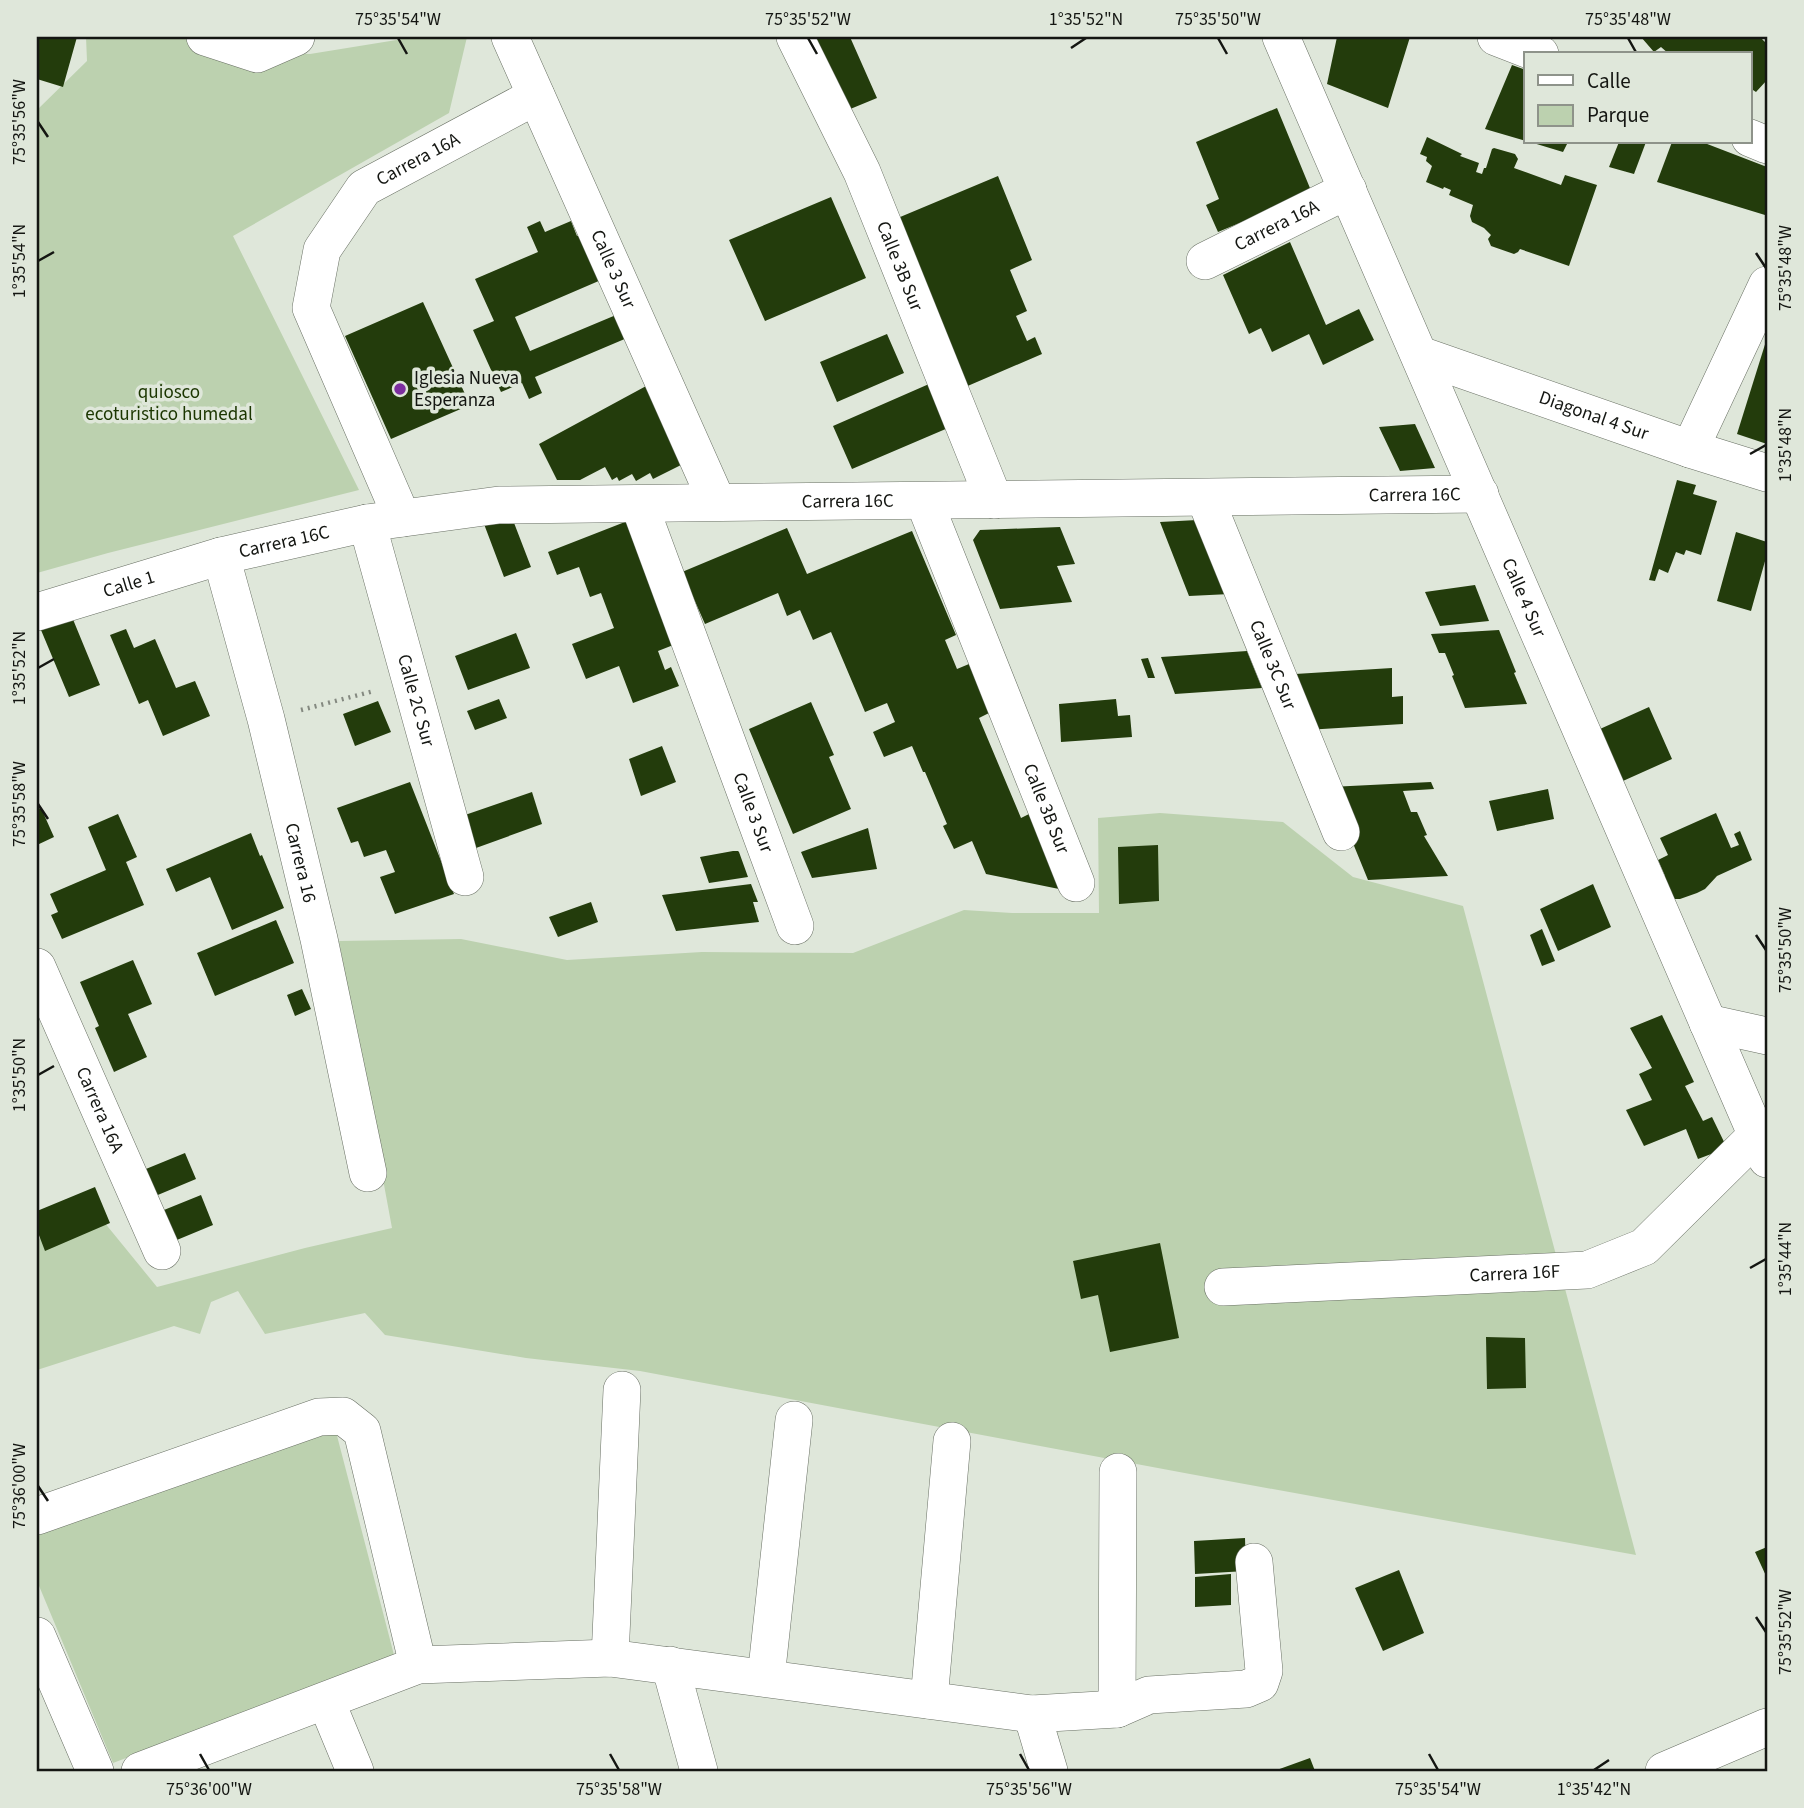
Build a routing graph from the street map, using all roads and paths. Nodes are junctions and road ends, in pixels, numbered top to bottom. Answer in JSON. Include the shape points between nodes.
{"nodes":[{"id":1,"x":205,"y":37,"type":"edge"},
{"id":2,"x":296,"y":37,"type":"edge"},
{"id":3,"x":510,"y":37,"type":"edge"},
{"id":4,"x":795,"y":37,"type":"edge"},
{"id":5,"x":1282,"y":37,"type":"edge"},
{"id":6,"x":1496,"y":37,"type":"edge"},
{"id":7,"x":1534,"y":52,"type":"edge"},
{"id":8,"x":536,"y":96,"type":"junction"},
{"id":9,"x":1348,"y":190,"type":"junction"},
{"id":10,"x":322,"y":250,"type":"joint"},
{"id":11,"x":1205,"y":261,"type":"dead end"},
{"id":12,"x":1767,"y":285,"type":"edge"},
{"id":13,"x":1420,"y":355,"type":"junction"},
{"id":14,"x":1690,"y":449,"type":"junction"},
{"id":15,"x":1767,"y":473,"type":"edge"},
{"id":16,"x":1480,"y":494,"type":"junction"},
{"id":17,"x":1205,"y":498,"type":"junction"},
{"id":18,"x":994,"y":500,"type":"junction"},
{"id":19,"x":924,"y":501,"type":"junction"},
{"id":20,"x":717,"y":502,"type":"junction"},
{"id":21,"x":639,"y":504,"type":"junction"},
{"id":22,"x":385,"y":521,"type":"junction"},
{"id":23,"x":221,"y":556,"type":"junction"},
{"id":24,"x":37,"y":612,"type":"edge"},
{"id":25,"x":411,"y":681,"type":"junction"},
{"id":26,"x":266,"y":719,"type":"junction"},
{"id":27,"x":1341,"y":832,"type":"dead end"},
{"id":28,"x":465,"y":877,"type":"dead end"},
{"id":29,"x":1076,"y":883,"type":"dead end"},
{"id":30,"x":795,"y":926,"type":"dead end"},
{"id":31,"x":37,"y":967,"type":"edge"},
{"id":32,"x":1708,"y":1023,"type":"junction"},
{"id":33,"x":1767,"y":1036,"type":"edge"},
{"id":34,"x":1762,"y":1147,"type":"edge"},
{"id":35,"x":368,"y":1172,"type":"dead end"},
{"id":36,"x":162,"y":1251,"type":"dead end"},
{"id":37,"x":1223,"y":1287,"type":"dead end"},
{"id":38,"x":622,"y":1391,"type":"dead end"},
{"id":39,"x":794,"y":1420,"type":"dead end"},
{"id":40,"x":952,"y":1441,"type":"dead end"},
{"id":41,"x":1118,"y":1472,"type":"dead end"},
{"id":42,"x":37,"y":1516,"type":"edge"},
{"id":43,"x":1254,"y":1562,"type":"dead end"},
{"id":44,"x":37,"y":1636,"type":"edge"},
{"id":45,"x":610,"y":1658,"type":"junction"},
{"id":46,"x":418,"y":1665,"type":"junction"},
{"id":47,"x":670,"y":1665,"type":"junction"},
{"id":48,"x":766,"y":1678,"type":"junction"},
{"id":49,"x":929,"y":1700,"type":"junction"},
{"id":50,"x":326,"y":1701,"type":"junction"},
{"id":51,"x":1117,"y":1709,"type":"junction"},
{"id":52,"x":1032,"y":1714,"type":"junction"},
{"id":53,"x":1767,"y":1727,"type":"edge"},
{"id":54,"x":94,"y":1771,"type":"edge"},
{"id":55,"x":140,"y":1771,"type":"edge"},
{"id":56,"x":355,"y":1771,"type":"edge"},
{"id":57,"x":699,"y":1771,"type":"edge"},
{"id":58,"x":1049,"y":1771,"type":"edge"},
{"id":59,"x":1664,"y":1771,"type":"edge"}],
"edges":[{"from":1,"to":2,"type":"street","via":[[257,54]]},
{"from":3,"to":8,"type":"street","name":"Calle 3 Sur"},
{"from":4,"to":18,"type":"street","name":"Calle 3B Sur","via":[[862,172]]},
{"from":5,"to":9,"type":"street","name":"Calle 4 Sur"},
{"from":6,"to":7,"type":"street"},
{"from":8,"to":10,"type":"street","name":"Carrera 16A","via":[[364,188]]},
{"from":8,"to":20,"type":"street","name":"Calle 3 Sur"},
{"from":9,"to":11,"type":"street","name":"Carrera 16A"},
{"from":9,"to":13,"type":"street","name":"Calle 4 Sur"},
{"from":10,"to":22,"type":"street","name":"Calle 2C Sur","via":[[311,308]]},
{"from":12,"to":14,"type":"street"},
{"from":13,"to":14,"type":"street","name":"Diagonal 4 Sur"},
{"from":13,"to":16,"type":"street","name":"Calle 4 Sur"},
{"from":14,"to":15,"type":"street","name":"Diagonal 4 Sur"},
{"from":16,"to":17,"type":"street","name":"Carrera 16C"},
{"from":16,"to":32,"type":"street","name":"Calle 4 Sur"},
{"from":17,"to":18,"type":"street","name":"Carrera 16C"},
{"from":17,"to":27,"type":"street","name":"Calle 3C Sur"},
{"from":18,"to":19,"type":"street","name":"Carrera 16C"},
{"from":19,"to":20,"type":"street","name":"Carrera 16C"},
{"from":19,"to":29,"type":"street","name":"Calle 3B Sur"},
{"from":20,"to":21,"type":"street","name":"Carrera 16C"},
{"from":21,"to":22,"type":"street","name":"Carrera 16C","via":[[499,505]]},
{"from":21,"to":30,"type":"street","name":"Calle 3 Sur"},
{"from":22,"to":23,"type":"street","name":"Carrera 16C"},
{"from":22,"to":25,"type":"street","name":"Calle 2C Sur"},
{"from":23,"to":24,"type":"street","name":"Calle 1"},
{"from":23,"to":26,"type":"street","name":"Carrera 16"},
{"from":25,"to":26,"type":"path"},
{"from":25,"to":28,"type":"street","name":"Calle 2C Sur"},
{"from":26,"to":35,"type":"street","name":"Carrera 16","via":[[320,939]]},
{"from":31,"to":36,"type":"street","name":"Carrera 16A"},
{"from":32,"to":33,"type":"street"},
{"from":32,"to":34,"type":"street","name":"Calle 4 Sur"},
{"from":34,"to":37,"type":"street","name":"Carrera 16F","via":[[1644,1247],[1587,1270]]},
{"from":38,"to":45,"type":"street"},
{"from":39,"to":48,"type":"street"},
{"from":40,"to":49,"type":"street"},
{"from":41,"to":51,"type":"street"},
{"from":42,"to":46,"type":"street","via":[[319,1417],[343,1416],[362,1431]]},
{"from":43,"to":51,"type":"street","via":[[1264,1671],[1260,1682],[1246,1689],[1149,1695]]},
{"from":44,"to":54,"type":"street"},
{"from":45,"to":46,"type":"street"},
{"from":45,"to":47,"type":"street"},
{"from":46,"to":50,"type":"street"},
{"from":47,"to":48,"type":"street"},
{"from":47,"to":57,"type":"street"},
{"from":48,"to":49,"type":"street"},
{"from":49,"to":52,"type":"street"},
{"from":50,"to":55,"type":"street"},
{"from":50,"to":56,"type":"street"},
{"from":51,"to":52,"type":"street"},
{"from":52,"to":58,"type":"street"},
{"from":53,"to":59,"type":"street"}]}
